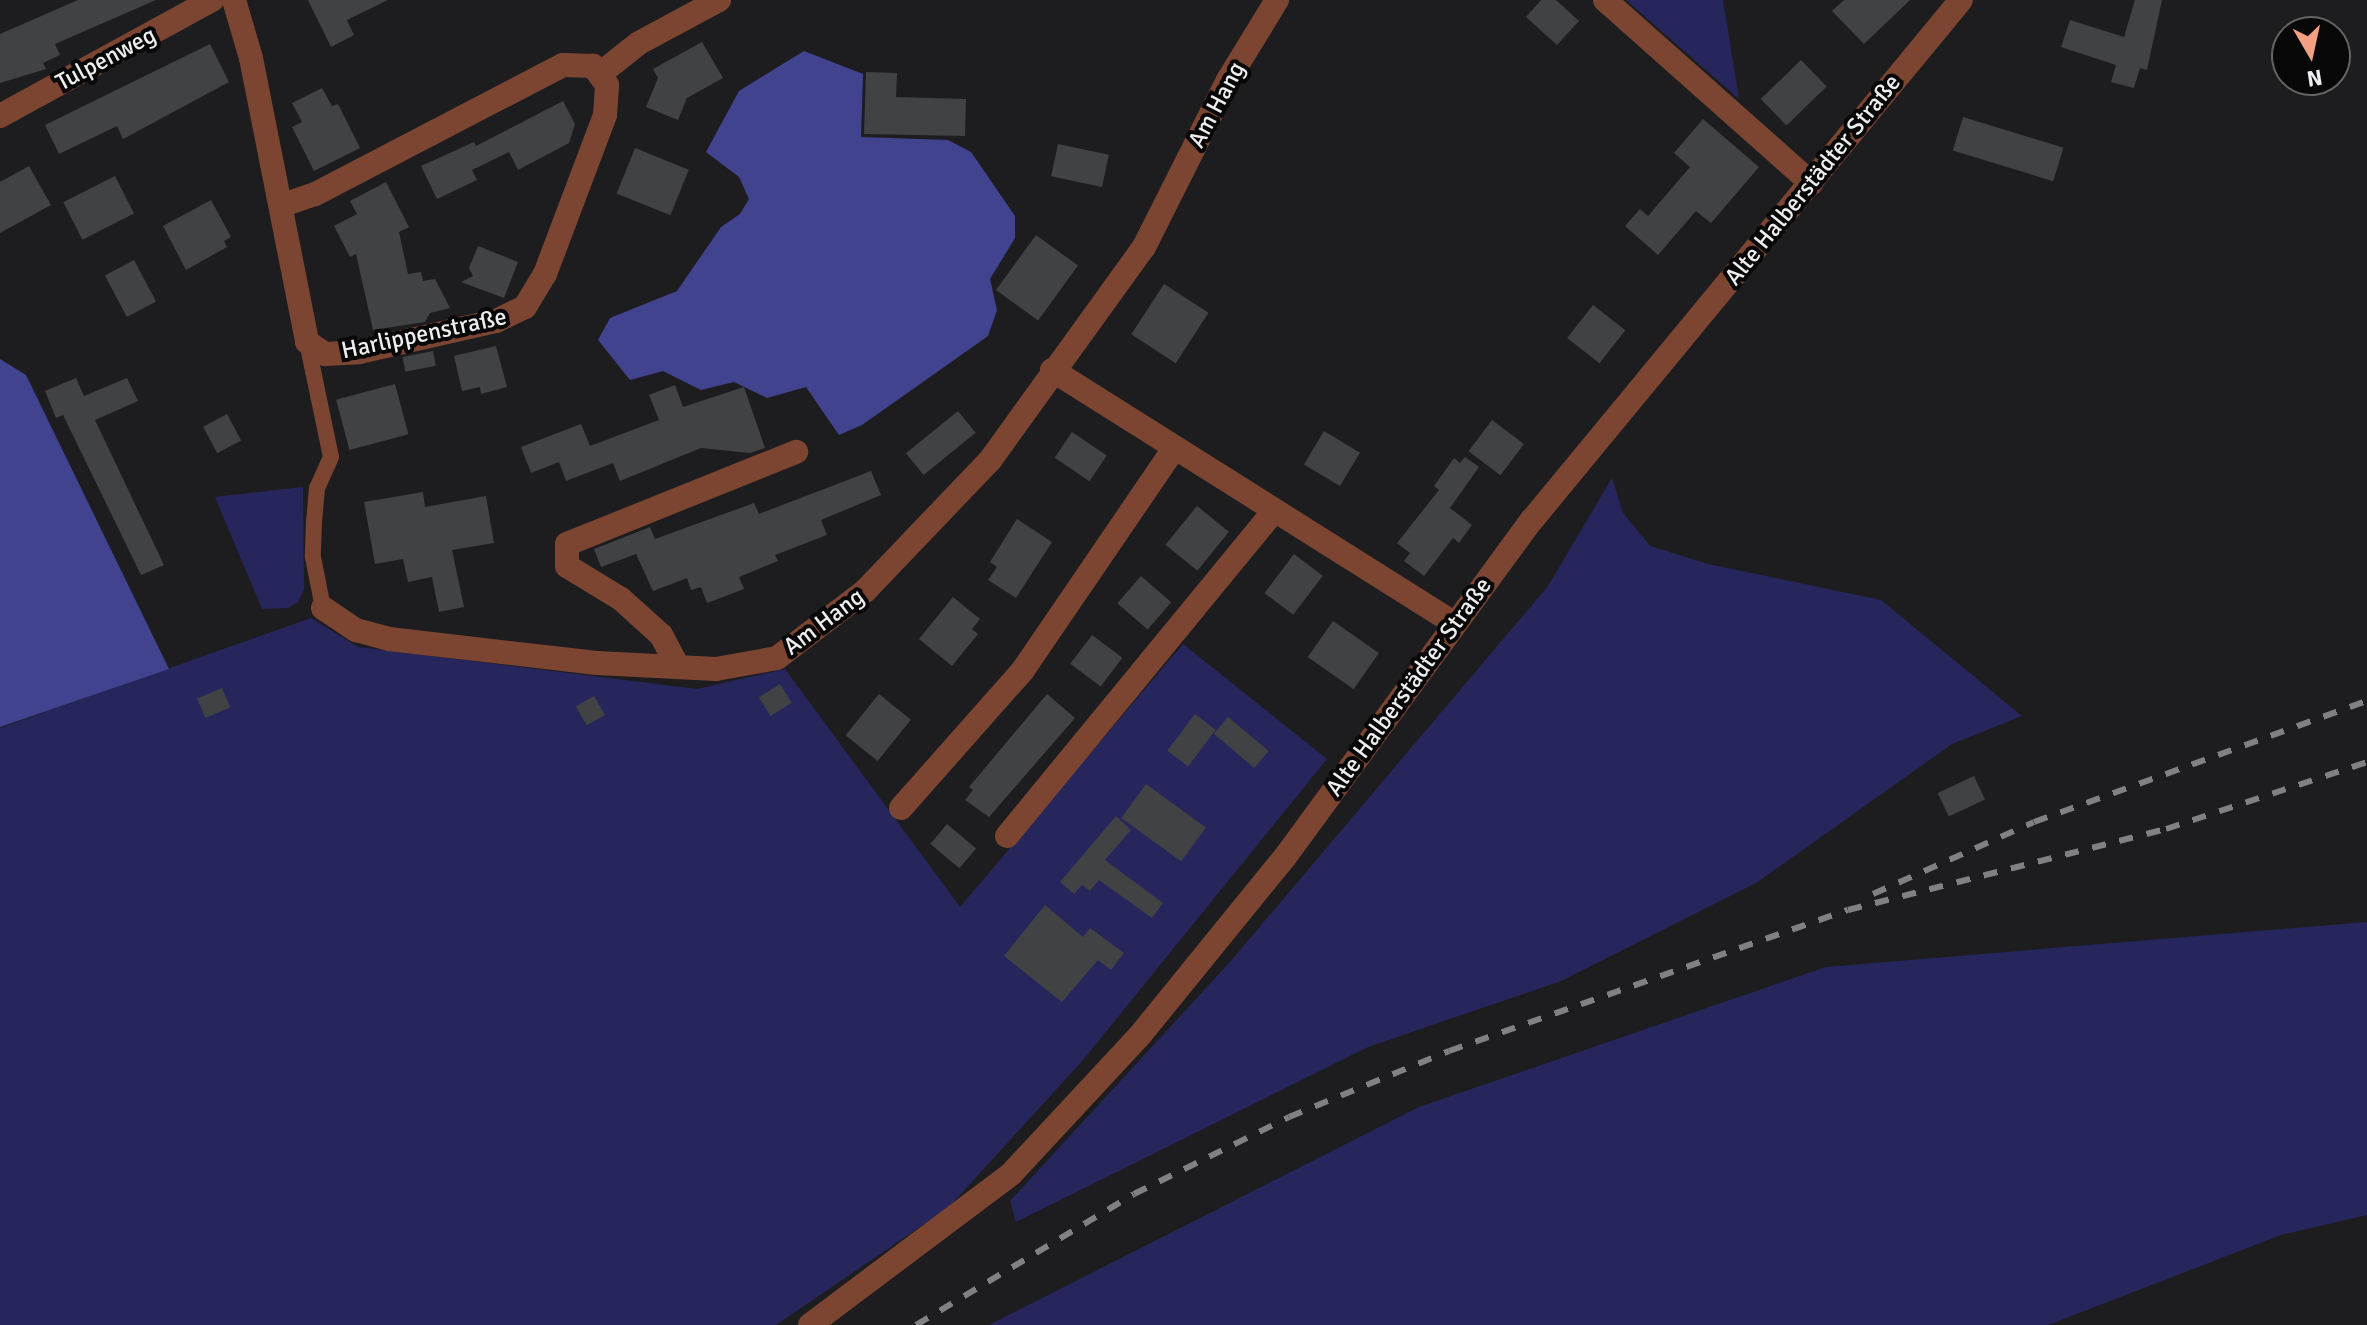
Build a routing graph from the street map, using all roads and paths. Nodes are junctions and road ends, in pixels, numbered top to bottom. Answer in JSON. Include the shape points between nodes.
{"nodes":[{"id":1,"x":212,"y":0,"type":"edge"},
{"id":2,"x":234,"y":0,"type":"edge"},
{"id":3,"x":719,"y":0,"type":"edge"},
{"id":4,"x":1277,"y":0,"type":"edge"},
{"id":5,"x":1605,"y":0,"type":"edge"},
{"id":6,"x":1961,"y":0,"type":"edge"},
{"id":7,"x":601,"y":73,"type":"junction"},
{"id":8,"x":0,"y":116,"type":"edge"},
{"id":9,"x":1811,"y":183,"type":"junction"},
{"id":10,"x":281,"y":206,"type":"junction"},
{"id":11,"x":307,"y":342,"type":"junction"},
{"id":12,"x":1052,"y":370,"type":"junction"},
{"id":13,"x":1173,"y":450,"type":"junction"},
{"id":14,"x":796,"y":452,"type":"dead end"},
{"id":15,"x":1274,"y":511,"type":"junction"},
{"id":16,"x":323,"y":608,"type":"joint"},
{"id":17,"x":1454,"y":623,"type":"junction"},
{"id":18,"x":677,"y":665,"type":"junction"},
{"id":19,"x":901,"y":808,"type":"dead end"},
{"id":20,"x":1007,"y":836,"type":"dead end"},
{"id":21,"x":810,"y":1325,"type":"edge"}],
"edges":[{"from":1,"to":8,"type":"street","name":"Tulpenweg"},
{"from":2,"to":10,"type":"street","name":"Harlippenstraße"},
{"from":3,"to":7,"type":"street","via":[[639,43]]},
{"from":4,"to":12,"type":"street","name":"Am Hang","via":[[1228,80],[1144,247]]},
{"from":5,"to":9,"type":"street"},
{"from":6,"to":9,"type":"street","name":"Alte Halberstädter Straße"},
{"from":7,"to":10,"type":"street","via":[[579,63],[563,65],[315,194]]},
{"from":7,"to":11,"type":"street","name":"Harlippenstraße","via":[[607,85],[605,115],[545,274],[525,307],[512,317],[359,352],[325,354]]},
{"from":9,"to":17,"type":"street","name":"Alte Halberstädter Straße","via":[[1532,520]]},
{"from":10,"to":11,"type":"street","name":"Harlippenstraße"},
{"from":11,"to":16,"type":"lane","via":[[331,457],[317,488],[314,521],[313,557]]},
{"from":12,"to":13,"type":"street"},
{"from":12,"to":18,"type":"street","name":"Am Hang","via":[[991,459],[865,591],[777,658],[716,669]]},
{"from":13,"to":15,"type":"street"},
{"from":13,"to":19,"type":"street","via":[[1023,670]]},
{"from":14,"to":18,"type":"street","via":[[567,544],[567,566],[621,599],[661,635]]},
{"from":15,"to":17,"type":"street"},
{"from":15,"to":20,"type":"street"},
{"from":16,"to":18,"type":"street","via":[[348,626],[389,639],[597,663]]},
{"from":17,"to":21,"type":"street","name":"Alte Halberstädter Straße","via":[[1285,857],[1092,1090],[989,1193]]}]}
